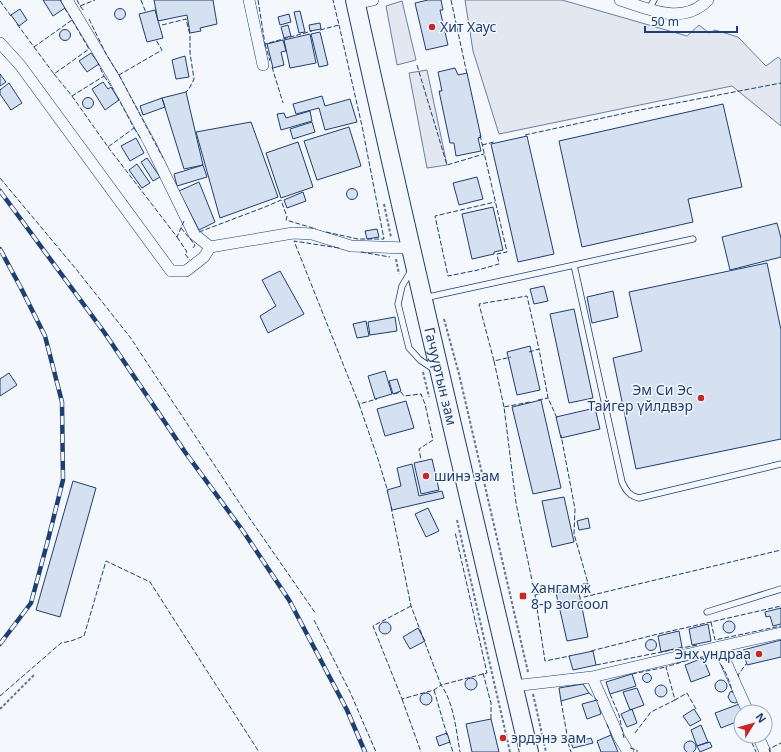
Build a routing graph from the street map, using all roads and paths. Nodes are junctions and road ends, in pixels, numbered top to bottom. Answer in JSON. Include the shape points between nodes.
{"nodes":[{"id":1,"x":67,"y":0,"type":"edge"},
{"id":2,"x":249,"y":0,"type":"edge"},
{"id":3,"x":620,"y":0,"type":"edge"},
{"id":4,"x":708,"y":0,"type":"edge"},
{"id":5,"x":361,"y":1,"type":"edge"},
{"id":6,"x":652,"y":4,"type":"edge"},
{"id":7,"x":0,"y":43,"type":"edge"},
{"id":8,"x":263,"y":65,"type":"dead end"},
{"id":9,"x":693,"y":238,"type":"dead end"},
{"id":10,"x":210,"y":247,"type":"junction"},
{"id":11,"x":409,"y":247,"type":"junction"},
{"id":12,"x":574,"y":265,"type":"junction"},
{"id":13,"x":414,"y":266,"type":"junction"},
{"id":14,"x":422,"y":298,"type":"junction"},
{"id":15,"x":443,"y":316,"type":"dead end"},
{"id":16,"x":440,"y":373,"type":"junction"},
{"id":17,"x":781,"y":464,"type":"edge"},
{"id":18,"x":781,"y":589,"type":"edge"},
{"id":19,"x":707,"y":612,"type":"dead end"},
{"id":20,"x":781,"y":633,"type":"edge"},
{"id":21,"x":719,"y":647,"type":"junction"},
{"id":22,"x":35,"y":674,"type":"dead end"},
{"id":23,"x":592,"y":677,"type":"junction"},
{"id":24,"x":522,"y":685,"type":"junction"},
{"id":25,"x":744,"y":704,"type":"edge"},
{"id":26,"x":0,"y":709,"type":"edge"},
{"id":27,"x":529,"y":752,"type":"edge"},
{"id":28,"x":546,"y":752,"type":"edge"},
{"id":29,"x":628,"y":752,"type":"edge"}],
"edges":[{"from":1,"to":10,"type":"street","via":[[150,144],[194,234]]},
{"from":2,"to":8,"type":"street"},
{"from":3,"to":6,"type":"street"},
{"from":4,"to":6,"type":"street","via":[[697,9],[679,15],[669,14]]},
{"from":5,"to":11,"type":"highway","name":"Гачууртын зам"},
{"from":7,"to":10,"type":"street","via":[[20,65],[171,271],[186,271],[204,257]]},
{"from":9,"to":12,"type":"lane"},
{"from":10,"to":11,"type":"street","via":[[293,233],[312,234],[351,246]]},
{"from":11,"to":13,"type":"highway","name":"Гачууртын зам"},
{"from":12,"to":14,"type":"lane"},
{"from":12,"to":17,"type":"lane","via":[[622,482],[632,497],[639,498]]},
{"from":13,"to":14,"type":"highway","name":"Гачууртын зам"},
{"from":13,"to":16,"type":"lane","via":[[402,286],[398,304],[409,348],[420,360]]},
{"from":14,"to":16,"type":"highway","name":"Гачууртын зам"},
{"from":15,"to":24,"type":"path","via":[[459,374]]},
{"from":16,"to":24,"type":"highway","name":"Гачууртын зам"},
{"from":18,"to":19,"type":"lane"},
{"from":20,"to":21,"type":"street"},
{"from":21,"to":23,"type":"street"},
{"from":21,"to":25,"type":"street"},
{"from":22,"to":26,"type":"path"},
{"from":23,"to":24,"type":"street"},
{"from":23,"to":29,"type":"street","via":[[618,737]]},
{"from":24,"to":27,"type":"highway","name":"Гачууртын зам"},
{"from":24,"to":28,"type":"path"}]}
